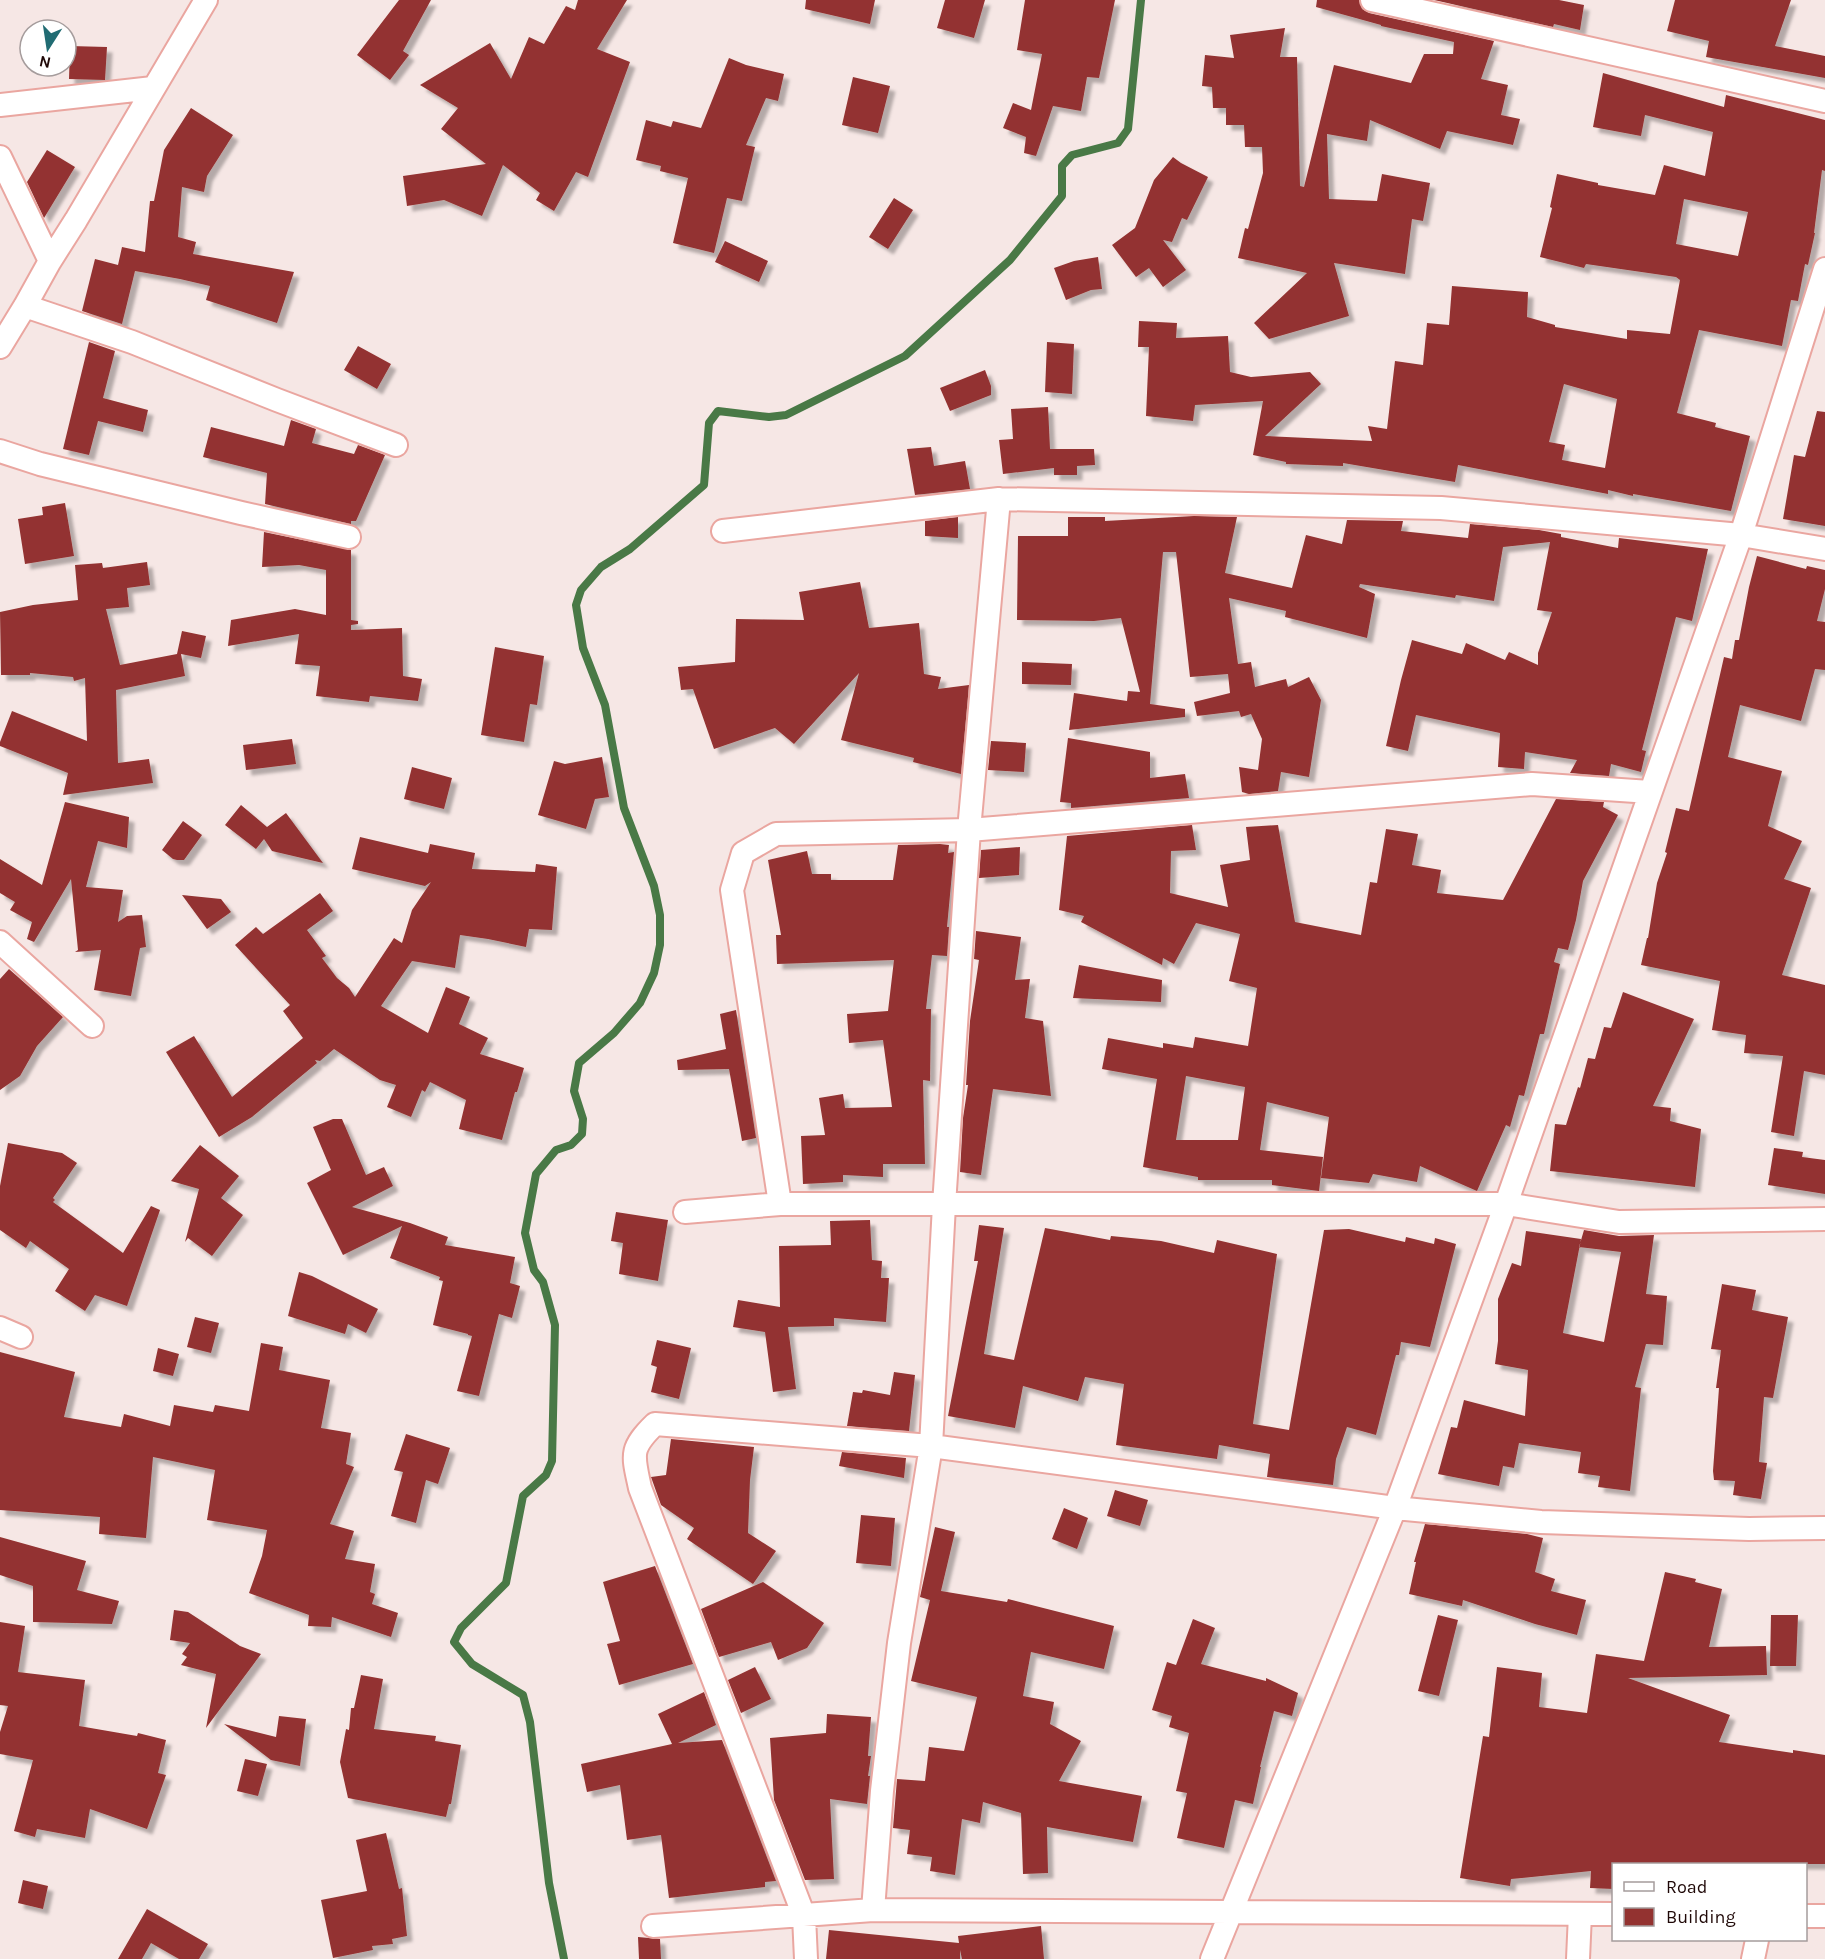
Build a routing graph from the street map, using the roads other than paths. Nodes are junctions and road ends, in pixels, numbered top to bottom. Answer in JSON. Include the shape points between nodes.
{"nodes":[{"id":1,"x":206,"y":0,"type":"edge"},
{"id":2,"x":1372,"y":0,"type":"edge"},
{"id":3,"x":1412,"y":3,"type":"edge"},
{"id":4,"x":153,"y":88,"type":"junction"},
{"id":5,"x":1825,"y":101,"type":"edge"},
{"id":6,"x":0,"y":105,"type":"edge"},
{"id":7,"x":0,"y":157,"type":"edge"},
{"id":8,"x":50,"y":261,"type":"junction"},
{"id":9,"x":1825,"y":269,"type":"edge"},
{"id":10,"x":1820,"y":303,"type":"edge"},
{"id":11,"x":26,"y":306,"type":"junction"},
{"id":12,"x":0,"y":347,"type":"edge"},
{"id":13,"x":396,"y":445,"type":"dead end"},
{"id":14,"x":0,"y":451,"type":"edge"},
{"id":15,"x":999,"y":499,"type":"junction"},
{"id":16,"x":723,"y":531,"type":"dead end"},
{"id":17,"x":1741,"y":535,"type":"junction"},
{"id":18,"x":349,"y":537,"type":"dead end"},
{"id":19,"x":1825,"y":549,"type":"edge"},
{"id":20,"x":1650,"y":792,"type":"junction"},
{"id":21,"x":969,"y":830,"type":"junction"},
{"id":22,"x":2,"y":949,"type":"edge"},
{"id":23,"x":92,"y":1026,"type":"dead end"},
{"id":24,"x":780,"y":1204,"type":"junction"},
{"id":25,"x":1506,"y":1204,"type":"junction"},
{"id":26,"x":944,"y":1205,"type":"junction"},
{"id":27,"x":685,"y":1212,"type":"dead end"},
{"id":28,"x":1825,"y":1219,"type":"edge"},
{"id":29,"x":0,"y":1328,"type":"edge"},
{"id":30,"x":21,"y":1336,"type":"dead end"},
{"id":31,"x":931,"y":1446,"type":"junction"},
{"id":32,"x":1395,"y":1508,"type":"junction"},
{"id":33,"x":1825,"y":1528,"type":"edge"},
{"id":34,"x":873,"y":1910,"type":"junction"},
{"id":35,"x":1232,"y":1911,"type":"junction"},
{"id":36,"x":1580,"y":1914,"type":"junction"},
{"id":37,"x":1612,"y":1914,"type":"edge"},
{"id":38,"x":804,"y":1916,"type":"junction"},
{"id":39,"x":1807,"y":1916,"type":"edge"},
{"id":40,"x":1825,"y":1916,"type":"edge"},
{"id":41,"x":653,"y":1926,"type":"dead end"},
{"id":42,"x":1757,"y":1941,"type":"edge"},
{"id":43,"x":806,"y":1959,"type":"edge"},
{"id":44,"x":1212,"y":1959,"type":"edge"},
{"id":45,"x":1578,"y":1959,"type":"edge"},
{"id":46,"x":1753,"y":1959,"type":"edge"}],
"edges":[{"from":1,"to":4,"type":"street"},
{"from":2,"to":3,"type":"street"},
{"from":3,"to":5,"type":"street"},
{"from":4,"to":6,"type":"street"},
{"from":4,"to":8,"type":"street"},
{"from":7,"to":8,"type":"street"},
{"from":8,"to":11,"type":"street"},
{"from":9,"to":10,"type":"street"},
{"from":10,"to":17,"type":"street"},
{"from":11,"to":12,"type":"street"},
{"from":11,"to":13,"type":"street","via":[[132,342]]},
{"from":14,"to":18,"type":"street","via":[[72,472]]},
{"from":15,"to":16,"type":"street"},
{"from":15,"to":17,"type":"street","via":[[1441,508]]},
{"from":15,"to":21,"type":"street"},
{"from":17,"to":19,"type":"street"},
{"from":17,"to":20,"type":"street"},
{"from":20,"to":21,"type":"street","via":[[1532,784]]},
{"from":20,"to":25,"type":"street"},
{"from":21,"to":24,"type":"street","via":[[776,834],[743,854],[732,890]]},
{"from":21,"to":26,"type":"street"},
{"from":22,"to":23,"type":"street"},
{"from":24,"to":26,"type":"street"},
{"from":24,"to":27,"type":"street"},
{"from":25,"to":26,"type":"street"},
{"from":25,"to":28,"type":"street","via":[[1618,1222]]},
{"from":25,"to":32,"type":"street"},
{"from":26,"to":31,"type":"street"},
{"from":29,"to":30,"type":"street"},
{"from":31,"to":32,"type":"street"},
{"from":31,"to":34,"type":"street","via":[[899,1643]]},
{"from":31,"to":38,"type":"street","via":[[655,1424],[640,1438],[633,1458],[640,1488]]},
{"from":32,"to":33,"type":"street","via":[[1542,1522]]},
{"from":32,"to":35,"type":"street"},
{"from":34,"to":35,"type":"street"},
{"from":34,"to":38,"type":"street"},
{"from":35,"to":36,"type":"street"},
{"from":35,"to":44,"type":"street"},
{"from":36,"to":37,"type":"street"},
{"from":36,"to":45,"type":"street"},
{"from":38,"to":41,"type":"street"},
{"from":38,"to":43,"type":"street"},
{"from":39,"to":40,"type":"street"},
{"from":42,"to":46,"type":"street"}]}
